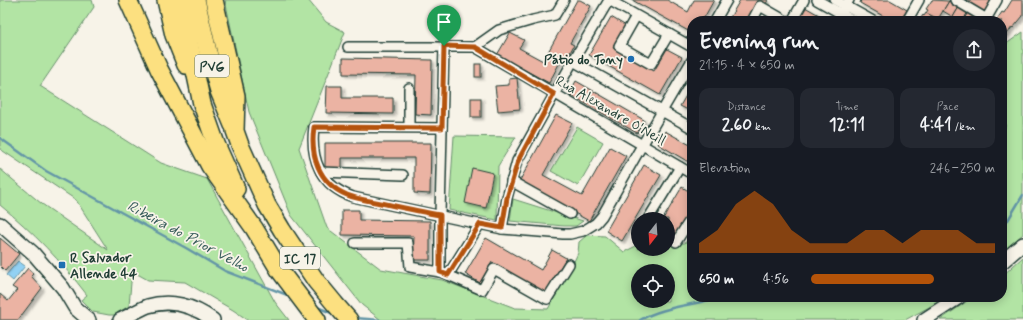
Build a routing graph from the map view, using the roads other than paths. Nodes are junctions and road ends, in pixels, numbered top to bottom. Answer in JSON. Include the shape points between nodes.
{"nodes":[{"id":1,"x":128,"y":0,"type":"edge"},
{"id":2,"x":166,"y":0,"type":"edge"},
{"id":3,"x":180,"y":0,"type":"edge"},
{"id":4,"x":196,"y":0,"type":"edge"},
{"id":5,"x":214,"y":0,"type":"edge"},
{"id":6,"x":564,"y":0,"type":"edge"},
{"id":7,"x":609,"y":0,"type":"edge"},
{"id":8,"x":727,"y":0,"type":"edge"},
{"id":9,"x":804,"y":0,"type":"edge"},
{"id":10,"x":817,"y":0,"type":"edge"},
{"id":11,"x":835,"y":0,"type":"edge"},
{"id":12,"x":919,"y":0,"type":"edge"},
{"id":13,"x":955,"y":0,"type":"edge"},
{"id":14,"x":997,"y":0,"type":"edge"},
{"id":15,"x":843,"y":10,"type":"edge"},
{"id":16,"x":636,"y":16,"type":"junction"},
{"id":17,"x":718,"y":16,"type":"edge"},
{"id":18,"x":755,"y":16,"type":"edge"},
{"id":19,"x":777,"y":16,"type":"edge"},
{"id":20,"x":795,"y":16,"type":"edge"},
{"id":21,"x":859,"y":16,"type":"edge"},
{"id":22,"x":911,"y":16,"type":"edge"},
{"id":23,"x":980,"y":16,"type":"edge"},
{"id":24,"x":988,"y":16,"type":"edge"},
{"id":25,"x":669,"y":34,"type":"junction"},
{"id":26,"x":687,"y":45,"type":"edge"},
{"id":27,"x":444,"y":46,"type":"junction"},
{"id":28,"x":348,"y":47,"type":"dead end"},
{"id":29,"x":475,"y":47,"type":"junction"},
{"id":30,"x":573,"y":61,"type":"junction"},
{"id":31,"x":687,"y":68,"type":"edge"},
{"id":32,"x":409,"y":88,"type":"dead end"},
{"id":33,"x":554,"y":94,"type":"junction"},
{"id":34,"x":202,"y":104,"type":"junction"},
{"id":35,"x":662,"y":111,"type":"junction"},
{"id":36,"x":687,"y":125,"type":"edge"},
{"id":37,"x":409,"y":127,"type":"junction"},
{"id":38,"x":442,"y":128,"type":"junction"},
{"id":39,"x":235,"y":131,"type":"junction"},
{"id":40,"x":642,"y":145,"type":"junction"},
{"id":41,"x":680,"y":167,"type":"junction"},
{"id":42,"x":687,"y":171,"type":"edge"},
{"id":43,"x":321,"y":172,"type":"junction"},
{"id":44,"x":403,"y":175,"type":"dead end"},
{"id":45,"x":511,"y":181,"type":"junction"},
{"id":46,"x":652,"y":212,"type":"edge"},
{"id":47,"x":570,"y":214,"type":"dead end"},
{"id":48,"x":440,"y":215,"type":"junction"},
{"id":49,"x":0,"y":224,"type":"edge"},
{"id":50,"x":480,"y":224,"type":"junction"},
{"id":51,"x":687,"y":225,"type":"edge"},
{"id":52,"x":254,"y":228,"type":"junction"},
{"id":53,"x":502,"y":228,"type":"junction"},
{"id":54,"x":676,"y":242,"type":"dead end"},
{"id":55,"x":355,"y":243,"type":"dead end"},
{"id":56,"x":1023,"y":244,"type":"edge"},
{"id":57,"x":1007,"y":258,"type":"edge"},
{"id":58,"x":569,"y":264,"type":"dead end"},
{"id":59,"x":444,"y":273,"type":"junction"},
{"id":60,"x":951,"y":302,"type":"edge"},
{"id":61,"x":75,"y":314,"type":"edge"},
{"id":62,"x":126,"y":318,"type":"edge"},
{"id":63,"x":89,"y":320,"type":"edge"},
{"id":64,"x":213,"y":320,"type":"edge"},
{"id":65,"x":317,"y":320,"type":"edge"},
{"id":66,"x":349,"y":320,"type":"edge"},
{"id":67,"x":924,"y":320,"type":"edge"}],
"edges":[{"from":1,"to":52,"type":"highway","via":[[158,69],[210,166]]},
{"from":2,"to":34,"type":"highway","via":[[174,35]]},
{"from":3,"to":34,"type":"highway","number":"PVG"},
{"from":4,"to":39,"type":"highway","number":"PVG","via":[[219,91]]},
{"from":5,"to":39,"type":"highway","via":[[236,96]]},
{"from":6,"to":29,"type":"street","via":[[554,15],[500,30]]},
{"from":7,"to":16,"type":"street"},
{"from":7,"to":30,"type":"street"},
{"from":8,"to":17,"type":"street"},
{"from":9,"to":20,"type":"street"},
{"from":10,"to":15,"type":"street"},
{"from":11,"to":15,"type":"street"},
{"from":12,"to":22,"type":"street"},
{"from":13,"to":23,"type":"street"},
{"from":14,"to":24,"type":"street"},
{"from":15,"to":21,"type":"street"},
{"from":16,"to":25,"type":"street"},
{"from":16,"to":25,"type":"street","via":[[619,46],[651,64]]},
{"from":18,"to":19,"type":"street","via":[[760,6]]},
{"from":25,"to":26,"type":"street"},
{"from":27,"to":28,"type":"street"},
{"from":27,"to":29,"type":"street"},
{"from":27,"to":38,"type":"street"},
{"from":29,"to":33,"type":"street","name":"Rua Alexandre O'Neill"},
{"from":30,"to":33,"type":"street"},
{"from":30,"to":35,"type":"street"},
{"from":31,"to":35,"type":"street"},
{"from":32,"to":37,"type":"street"},
{"from":33,"to":40,"type":"street","name":"Rua Alexandre O'Neill"},
{"from":33,"to":45,"type":"street","via":[[518,161]]},
{"from":34,"to":52,"type":"highway","number":"PVG","via":[[224,163]]},
{"from":35,"to":36,"type":"street"},
{"from":35,"to":40,"type":"street"},
{"from":37,"to":38,"type":"street"},
{"from":37,"to":43,"type":"street","via":[[314,127],[314,158]]},
{"from":38,"to":48,"type":"street"},
{"from":39,"to":66,"type":"highway","number":"IC 17","via":[[267,205],[305,266]]},
{"from":40,"to":41,"type":"street","name":"Rua Alexandre O'Neill"},
{"from":40,"to":53,"type":"street","via":[[602,216],[584,231],[570,234]]},
{"from":41,"to":42,"type":"street","name":"Rua Alexandre O'Neill"},
{"from":41,"to":46,"type":"street"},
{"from":43,"to":44,"type":"street"},
{"from":43,"to":48,"type":"street","via":[[334,187],[347,195]]},
{"from":45,"to":47,"type":"street"},
{"from":45,"to":53,"type":"street"},
{"from":48,"to":50,"type":"street"},
{"from":48,"to":59,"type":"street"},
{"from":49,"to":61,"type":"street","via":[[49,271],[63,288]]},
{"from":50,"to":53,"type":"street"},
{"from":50,"to":59,"type":"street"},
{"from":51,"to":54,"type":"street"},
{"from":52,"to":65,"type":"highway","number":"IC 17","via":[[280,272]]},
{"from":55,"to":59,"type":"street","via":[[408,243],[410,267]]},
{"from":56,"to":57,"type":"street"},
{"from":58,"to":59,"type":"street","via":[[547,299],[494,269],[482,290]]},
{"from":60,"to":67,"type":"street"},
{"from":61,"to":63,"type":"street"},
{"from":62,"to":64,"type":"street","via":[[147,307],[176,304],[191,308]]}]}
